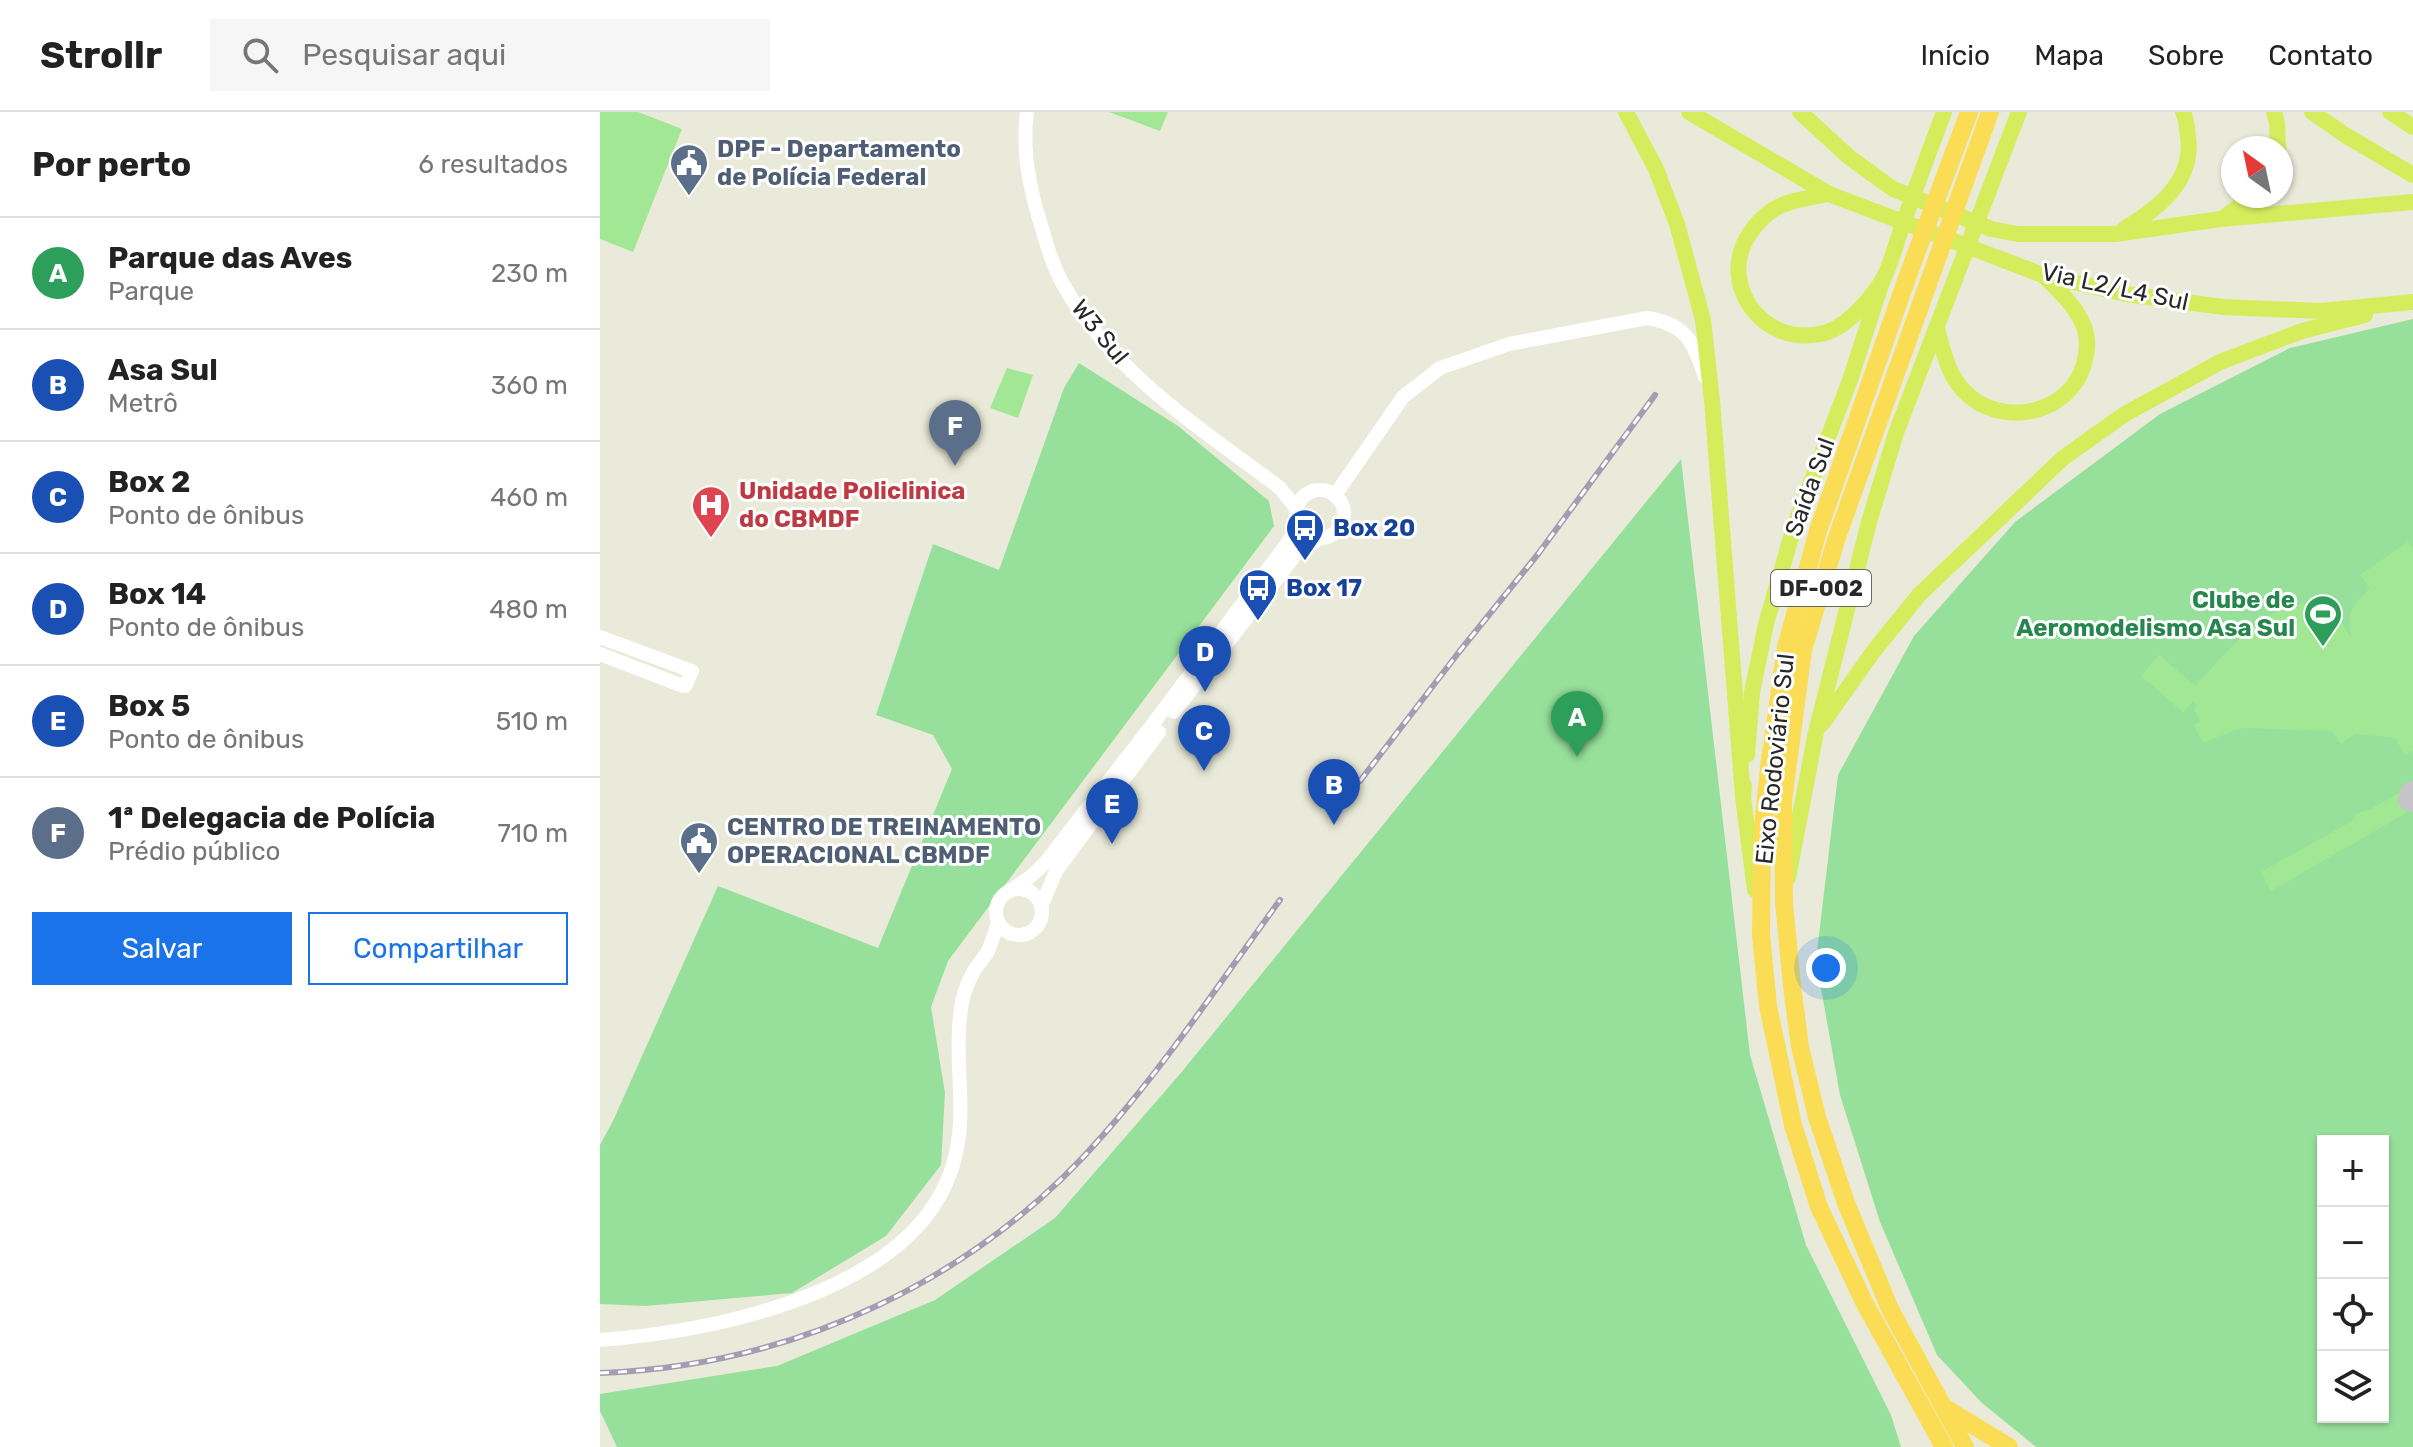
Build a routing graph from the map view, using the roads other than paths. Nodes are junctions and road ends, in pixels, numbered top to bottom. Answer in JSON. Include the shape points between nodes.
{"nodes":[{"id":1,"x":1027,"y":112,"type":"edge"},
{"id":2,"x":1626,"y":112,"type":"edge"},
{"id":3,"x":1689,"y":112,"type":"edge"},
{"id":4,"x":1944,"y":112,"type":"edge"},
{"id":5,"x":1969,"y":112,"type":"edge"},
{"id":6,"x":1990,"y":112,"type":"edge"},
{"id":7,"x":2019,"y":112,"type":"edge"},
{"id":8,"x":2183,"y":112,"type":"edge"},
{"id":9,"x":2274,"y":112,"type":"edge"},
{"id":10,"x":2312,"y":112,"type":"edge"},
{"id":11,"x":2390,"y":112,"type":"edge"},
{"id":12,"x":1805,"y":115,"type":"edge"},
{"id":13,"x":2413,"y":127,"type":"edge"},
{"id":14,"x":2278,"y":136,"type":"edge"},
{"id":15,"x":1959,"y":165,"type":"junction"},
{"id":16,"x":2413,"y":175,"type":"edge"},
{"id":17,"x":1829,"y":194,"type":"junction"},
{"id":18,"x":2413,"y":202,"type":"edge"},
{"id":19,"x":2239,"y":208,"type":"edge"},
{"id":20,"x":2221,"y":219,"type":"junction"},
{"id":21,"x":2115,"y":234,"type":"junction"},
{"id":22,"x":2043,"y":275,"type":"junction"},
{"id":23,"x":1882,"y":282,"type":"junction"},
{"id":24,"x":2412,"y":302,"type":"edge"},
{"id":25,"x":1937,"y":329,"type":"junction"},
{"id":26,"x":1712,"y":400,"type":"junction"},
{"id":27,"x":1280,"y":488,"type":"junction"},
{"id":28,"x":1307,"y":494,"type":"junction"},
{"id":29,"x":1335,"y":495,"type":"junction"},
{"id":30,"x":1296,"y":508,"type":"junction"},
{"id":31,"x":1300,"y":526,"type":"junction"},
{"id":32,"x":1322,"y":537,"type":"junction"},
{"id":33,"x":600,"y":637,"type":"edge"},
{"id":34,"x":600,"y":654,"type":"edge"},
{"id":35,"x":667,"y":661,"type":"junction"},
{"id":36,"x":659,"y":677,"type":"junction"},
{"id":37,"x":1816,"y":732,"type":"junction"},
{"id":38,"x":1743,"y":797,"type":"junction"},
{"id":39,"x":1010,"y":891,"type":"junction"},
{"id":40,"x":1784,"y":903,"type":"junction"},
{"id":41,"x":1041,"y":907,"type":"junction"},
{"id":42,"x":998,"y":923,"type":"junction"},
{"id":43,"x":1014,"y":934,"type":"junction"},
{"id":44,"x":1761,"y":935,"type":"junction"},
{"id":45,"x":988,"y":951,"type":"junction"},
{"id":46,"x":600,"y":1340,"type":"edge"},
{"id":47,"x":1945,"y":1408,"type":"junction"},
{"id":48,"x":1941,"y":1447,"type":"edge"},
{"id":49,"x":1965,"y":1447,"type":"edge"},
{"id":50,"x":2009,"y":1447,"type":"edge"}],
"edges":[{"from":1,"to":27,"type":"street","name":"W3 Sul","via":[[1028,180],[1063,285],[1145,384]]},
{"from":2,"to":26,"type":"main road","via":[[1677,224],[1703,320]]},
{"from":3,"to":17,"type":"main road","name":"Via L2/L4 Sul"},
{"from":4,"to":23,"type":"main road","name":"Saída Sul"},
{"from":5,"to":15,"type":"highway","name":"Eixo Rodoviário Sul","number":"DF-002"},
{"from":6,"to":15,"type":"highway","name":"Eixo Rodoviário Sul","number":"DF-002"},
{"from":7,"to":25,"type":"main road"},
{"from":8,"to":21,"type":"main road","via":[[2190,153],[2182,178],[2165,201]]},
{"from":9,"to":14,"type":"main road"},
{"from":10,"to":16,"type":"main road"},
{"from":11,"to":13,"type":"main road"},
{"from":12,"to":21,"type":"main road","via":[[1893,189],[1991,229]]},
{"from":15,"to":40,"type":"highway","name":"Eixo Rodoviário Sul","number":"DF-002","via":[[1926,286],[1803,650],[1783,801]]},
{"from":15,"to":44,"type":"highway","name":"Eixo Rodoviário Sul","number":"DF-002","via":[[1907,278],[1818,531],[1786,647],[1762,838]]},
{"from":17,"to":22,"type":"main road","name":"Via L2/L4 Sul"},
{"from":17,"to":23,"type":"main road","via":[[1779,206],[1759,221],[1739,259],[1745,301],[1774,328],[1797,336],[1822,334],[1840,325]]},
{"from":18,"to":20,"type":"main road"},
{"from":19,"to":20,"type":"main road"},
{"from":20,"to":21,"type":"main road"},
{"from":22,"to":24,"type":"main road","name":"Via L2/L4 Sul","via":[[2126,294],[2223,307],[2321,311]]},
{"from":22,"to":25,"type":"main road","via":[[2069,301],[2083,324],[2088,347],[2080,376],[2066,395],[2041,411],[1995,411],[1962,390]]},
{"from":23,"to":38,"type":"main road","name":"Saída Sul","via":[[1794,527],[1766,624],[1752,692]]},
{"from":24,"to":37,"type":"main road","via":[[2302,331],[2220,362],[2125,414],[2063,458],[1919,595]]},
{"from":25,"to":37,"type":"main road","via":[[1896,433]]},
{"from":26,"to":29,"type":"street","via":[[1696,346],[1664,321],[1647,318],[1498,348],[1440,368],[1403,397]]},
{"from":26,"to":38,"type":"main road"},
{"from":27,"to":28,"type":"street","name":"W3 Sul"},
{"from":27,"to":30,"type":"street","name":"W3 Sul"},
{"from":28,"to":29,"type":"street","via":[[1321,490]]},
{"from":28,"to":30,"type":"street"},
{"from":29,"to":32,"type":"street","via":[[1343,508],[1342,524]]},
{"from":30,"to":31,"type":"street"},
{"from":31,"to":32,"type":"street"},
{"from":31,"to":39,"type":"street","via":[[1045,863]]},
{"from":32,"to":41,"type":"street","via":[[1296,554],[1163,726],[1056,871]]},
{"from":33,"to":35,"type":"street"},
{"from":34,"to":36,"type":"street"},
{"from":35,"to":36,"type":"street"},
{"from":35,"to":36,"type":"street","via":[[692,671],[685,686]]},
{"from":37,"to":40,"type":"main road"},
{"from":38,"to":44,"type":"main road","name":"Saída Sul"},
{"from":39,"to":41,"type":"street","via":[[1029,892]]},
{"from":39,"to":42,"type":"street","via":[[997,904]]},
{"from":40,"to":47,"type":"highway","name":"Eixo Rodoviário Sul","number":"DF-002","via":[[1800,1047],[1817,1117],[1890,1309]]},
{"from":41,"to":43,"type":"street","via":[[1032,931]]},
{"from":42,"to":43,"type":"street"},
{"from":42,"to":45,"type":"street"},
{"from":43,"to":45,"type":"street"},
{"from":44,"to":48,"type":"highway","name":"Eixo Rodoviário Sul","number":"DF-002","via":[[1768,1006],[1793,1125],[1819,1207]]},
{"from":45,"to":46,"type":"street","via":[[973,973],[959,1018],[962,1103],[952,1169],[939,1198],[910,1234],[871,1265],[773,1310],[705,1327]]},
{"from":47,"to":49,"type":"highway","name":"Eixo Rodoviário Sul","number":"DF-002"},
{"from":47,"to":50,"type":"highway"}]}
